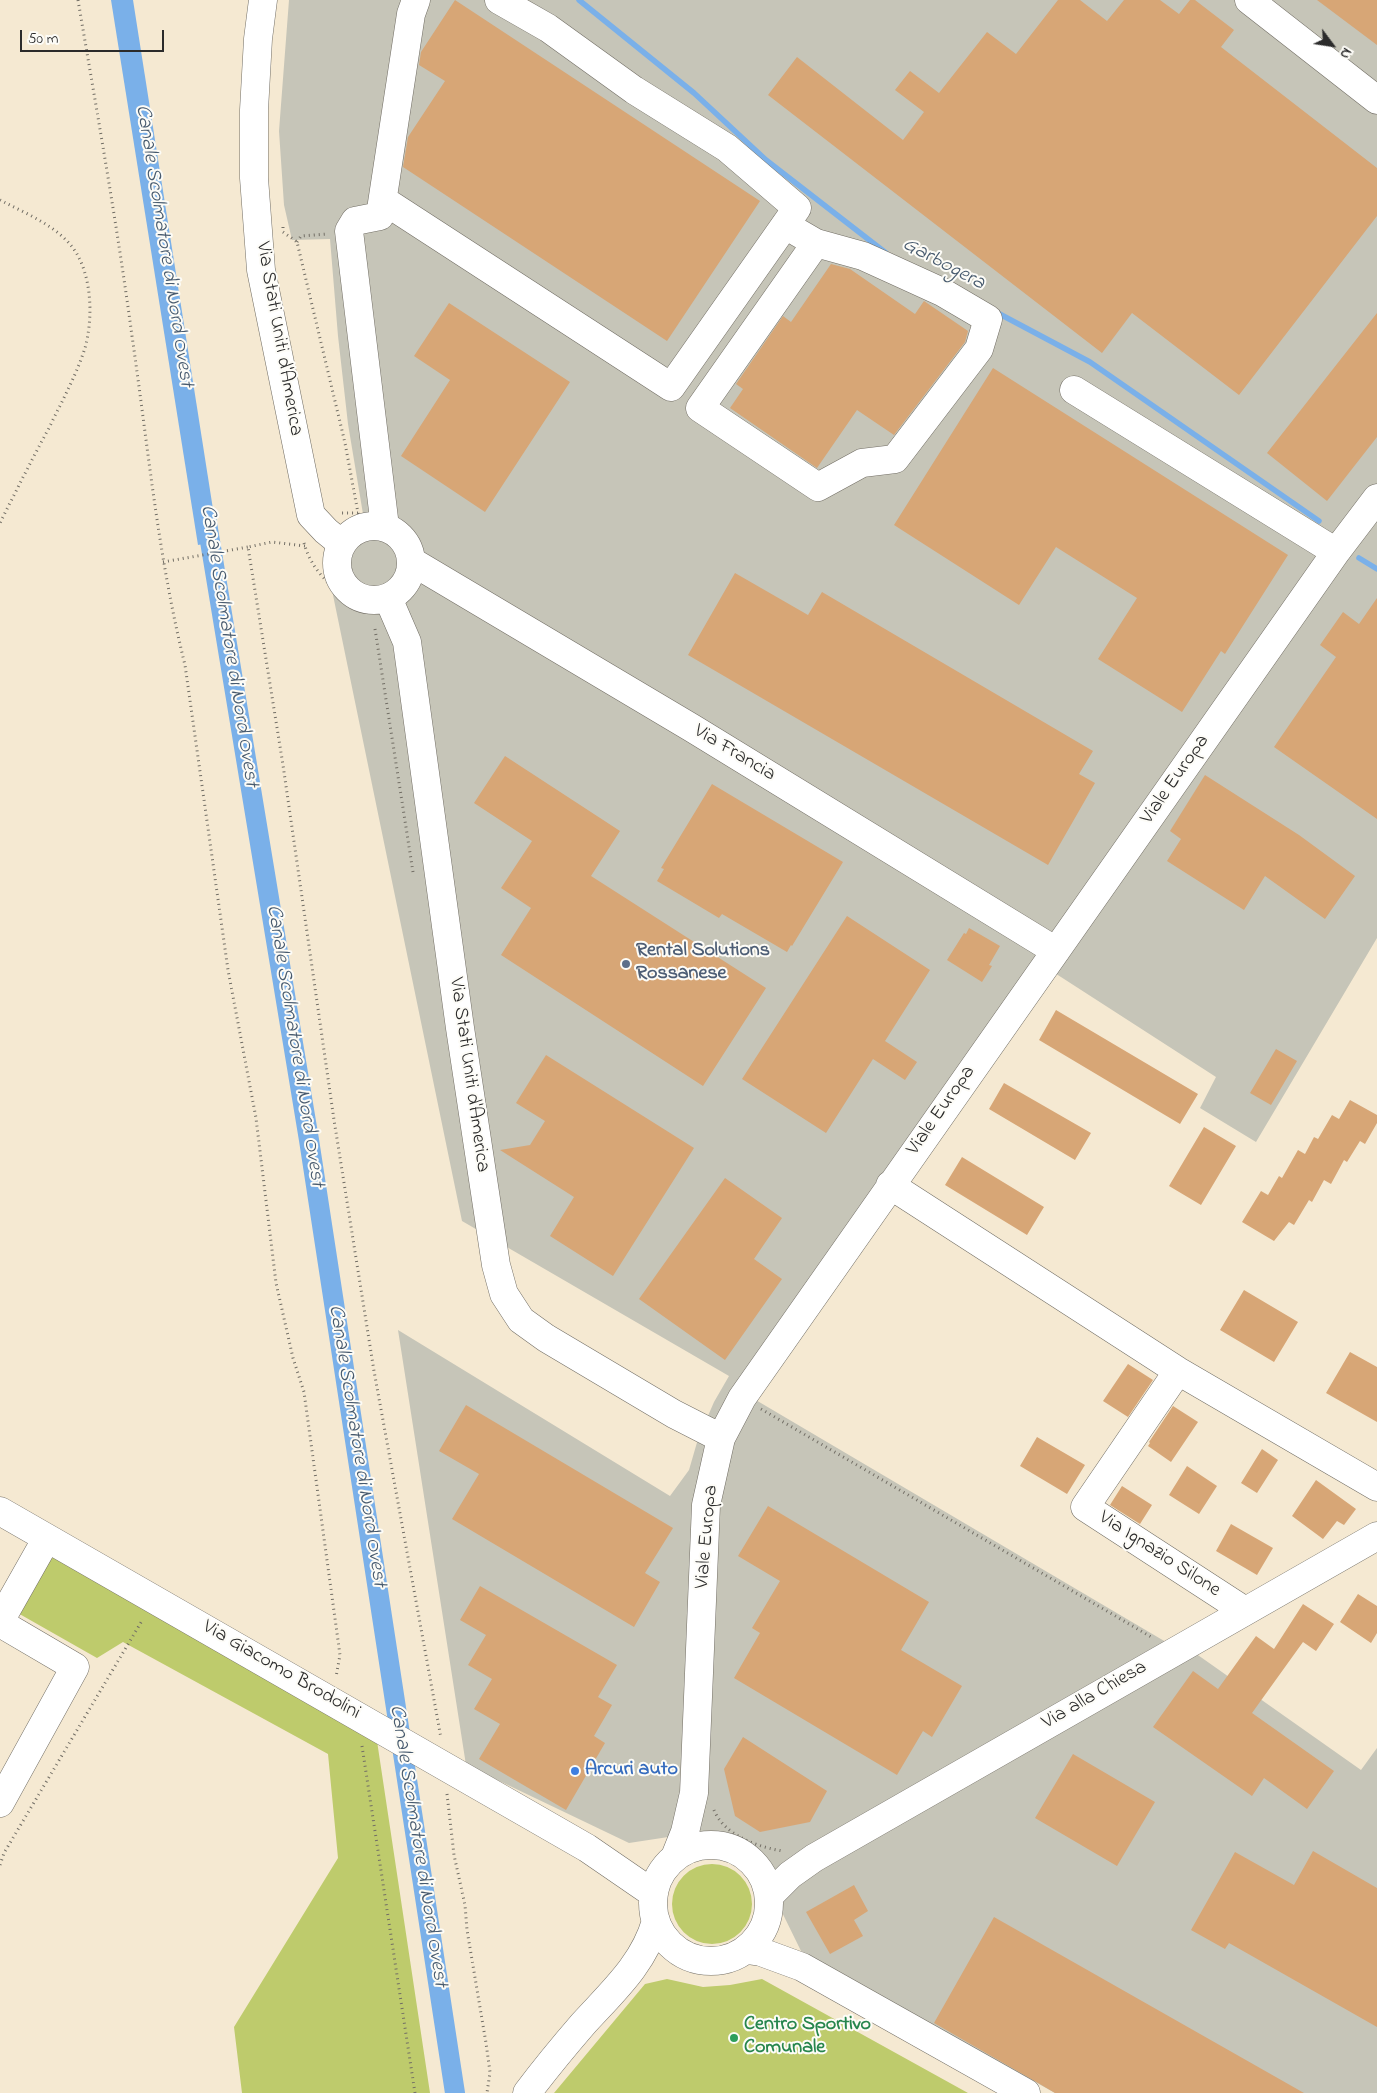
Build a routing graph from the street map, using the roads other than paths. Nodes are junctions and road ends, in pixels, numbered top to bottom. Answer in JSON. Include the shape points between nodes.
{"nodes":[{"id":1,"x":263,"y":0,"type":"edge"},
{"id":2,"x":416,"y":0,"type":"edge"},
{"id":3,"x":499,"y":0,"type":"edge"},
{"id":4,"x":1250,"y":0,"type":"edge"},
{"id":5,"x":1377,"y":100,"type":"edge"},
{"id":6,"x":383,"y":200,"type":"junction"},
{"id":7,"x":785,"y":225,"type":"junction"},
{"id":8,"x":816,"y":243,"type":"junction"},
{"id":9,"x":1074,"y":390,"type":"dead end"},
{"id":10,"x":1377,"y":498,"type":"edge"},
{"id":11,"x":384,"y":527,"type":"junction"},
{"id":12,"x":342,"y":544,"type":"junction"},
{"id":13,"x":1336,"y":552,"type":"junction"},
{"id":14,"x":411,"y":561,"type":"junction"},
{"id":15,"x":388,"y":598,"type":"junction"},
{"id":16,"x":1056,"y":951,"type":"junction"},
{"id":17,"x":890,"y":1185,"type":"junction"},
{"id":18,"x":1178,"y":1371,"type":"junction"},
{"id":19,"x":721,"y":1438,"type":"junction"},
{"id":20,"x":1377,"y":1487,"type":"edge"},
{"id":21,"x":0,"y":1511,"type":"edge"},
{"id":22,"x":1377,"y":1536,"type":"edge"},
{"id":23,"x":48,"y":1538,"type":"junction"},
{"id":24,"x":1245,"y":1611,"type":"junction"},
{"id":25,"x":0,"y":1622,"type":"edge"},
{"id":26,"x":694,"y":1793,"type":"junction"},
{"id":27,"x":0,"y":1803,"type":"edge"},
{"id":28,"x":722,"y":1846,"type":"junction"},
{"id":29,"x":586,"y":1848,"type":"junction"},
{"id":30,"x":756,"y":1854,"type":"junction"},
{"id":31,"x":814,"y":1858,"type":"junction"},
{"id":32,"x":673,"y":1859,"type":"junction"},
{"id":33,"x":654,"y":1894,"type":"junction"},
{"id":34,"x":768,"y":1908,"type":"junction"},
{"id":35,"x":656,"y":1922,"type":"junction"},
{"id":36,"x":747,"y":1950,"type":"junction"},
{"id":37,"x":681,"y":1954,"type":"junction"},
{"id":38,"x":802,"y":1967,"type":"junction"},
{"id":39,"x":634,"y":1969,"type":"junction"},
{"id":40,"x":527,"y":2093,"type":"edge"},
{"id":41,"x":1026,"y":2093,"type":"edge"}],
"edges":[{"from":1,"to":12,"type":"street","name":"Via Stati Uniti d'America","via":[[254,110],[254,178],[261,270],[311,515]]},
{"from":2,"to":6,"type":"street","via":[[411,14]]},
{"from":3,"to":7,"type":"street","via":[[548,28],[634,90],[727,148],[797,208]]},
{"from":4,"to":5,"type":"street"},
{"from":6,"to":7,"type":"street","via":[[671,387]]},
{"from":6,"to":11,"type":"street","via":[[380,216],[351,228]]},
{"from":7,"to":8,"type":"street"},
{"from":8,"to":8,"type":"street","via":[[700,408],[818,487],[862,463],[896,459],[979,349],[988,319],[942,292],[863,256]]},
{"from":9,"to":13,"type":"street"},
{"from":10,"to":13,"type":"street","name":"Viale Europa"},
{"from":11,"to":12,"type":"street","via":[[360,529]]},
{"from":11,"to":14,"type":"street","via":[[403,540]]},
{"from":12,"to":15,"type":"street","via":[[337,555],[337,567],[346,588],[365,600]]},
{"from":13,"to":16,"type":"street","name":"Viale Europa"},
{"from":14,"to":15,"type":"street","via":[[405,583]]},
{"from":14,"to":16,"type":"street","name":"Via Francia"},
{"from":15,"to":19,"type":"street","name":"Via Stati Uniti d'America","via":[[407,642],[460,1028],[496,1265],[504,1294],[521,1320],[546,1338]]},
{"from":16,"to":17,"type":"street","name":"Viale Europa"},
{"from":17,"to":18,"type":"street"},
{"from":17,"to":19,"type":"street","name":"Viale Europa","via":[[742,1398]]},
{"from":18,"to":20,"type":"street"},
{"from":18,"to":24,"type":"street","name":"Via Ignazio Silone","via":[[1085,1507]]},
{"from":19,"to":26,"type":"street","name":"Viale Europa","via":[[706,1505]]},
{"from":21,"to":23,"type":"street","name":"Via Giacomo Brodolini"},
{"from":22,"to":24,"type":"street","name":"Via alla Chiesa"},
{"from":23,"to":25,"type":"street"},
{"from":23,"to":29,"type":"street","name":"Via Giacomo Brodolini"},
{"from":24,"to":31,"type":"street","name":"Via alla Chiesa"},
{"from":25,"to":27,"type":"street","via":[[76,1667]]},
{"from":26,"to":28,"type":"street","name":"Viale Europa","via":[[708,1826]]},
{"from":26,"to":32,"type":"street","name":"Viale Europa","via":[[685,1832]]},
{"from":28,"to":30,"type":"street"},
{"from":28,"to":32,"type":"street","via":[[705,1845]]},
{"from":29,"to":32,"type":"street","name":"Via Giacomo Brodolini","via":[[642,1863],[660,1864]]},
{"from":29,"to":33,"type":"street","name":"Via Giacomo Brodolini"},
{"from":30,"to":31,"type":"street","name":"Via alla Chiesa","via":[[798,1862]]},
{"from":30,"to":34,"type":"street","via":[[765,1879]]},
{"from":31,"to":34,"type":"street","name":"Via alla Chiesa","via":[[790,1875]]},
{"from":32,"to":33,"type":"street","via":[[657,1882]]},
{"from":33,"to":35,"type":"street"},
{"from":34,"to":36,"type":"street","via":[[759,1937]]},
{"from":34,"to":38,"type":"street","via":[[783,1949]]},
{"from":35,"to":37,"type":"street","via":[[670,1945]]},
{"from":35,"to":39,"type":"street","via":[[651,1939]]},
{"from":36,"to":37,"type":"street","via":[[731,1959],[714,1962]]},
{"from":36,"to":38,"type":"street"},
{"from":37,"to":39,"type":"street"},
{"from":38,"to":41,"type":"street"},
{"from":39,"to":40,"type":"street","via":[[570,2039]]}]}
